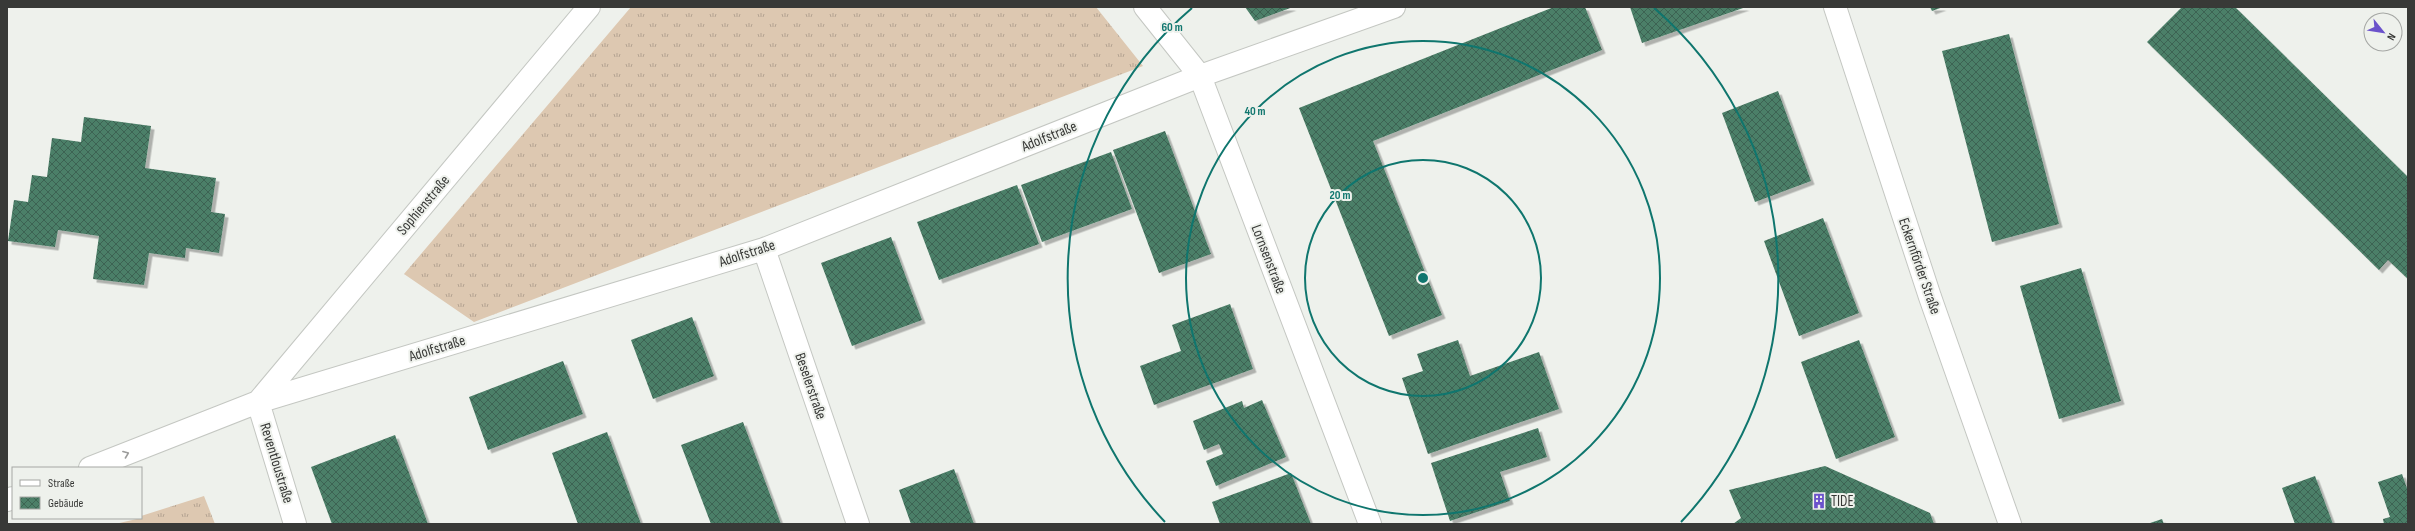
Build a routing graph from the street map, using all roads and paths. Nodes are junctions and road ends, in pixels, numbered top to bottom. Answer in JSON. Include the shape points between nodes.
{"nodes":[{"id":1,"x":589,"y":7,"type":"edge"},
{"id":2,"x":1145,"y":7,"type":"edge"},
{"id":3,"x":1394,"y":7,"type":"edge"},
{"id":4,"x":1835,"y":7,"type":"edge"},
{"id":5,"x":1200,"y":76,"type":"junction"},
{"id":6,"x":764,"y":249,"type":"junction"},
{"id":7,"x":258,"y":402,"type":"junction"},
{"id":8,"x":93,"y":467,"type":"edge"},
{"id":9,"x":295,"y":524,"type":"edge"},
{"id":10,"x":858,"y":524,"type":"edge"},
{"id":11,"x":1370,"y":524,"type":"edge"},
{"id":12,"x":2010,"y":524,"type":"edge"}],
"edges":[{"from":1,"to":7,"type":"street","name":"Sophienstraße"},
{"from":2,"to":5,"type":"street","name":"Lornsenstraße"},
{"from":3,"to":5,"type":"street","name":"Adolfstraße"},
{"from":4,"to":12,"type":"street","name":"Eckernförder Straße","via":[[1933,304]]},
{"from":5,"to":6,"type":"street","name":"Adolfstraße"},
{"from":5,"to":11,"type":"street","name":"Lornsenstraße"},
{"from":6,"to":7,"type":"street","name":"Adolfstraße"},
{"from":6,"to":10,"type":"street","name":"Beselerstraße"},
{"from":8,"to":7,"type":"street","name":"Adolfstraße","one_way":true},
{"from":7,"to":9,"type":"street","name":"Reventloustraße"}]}
